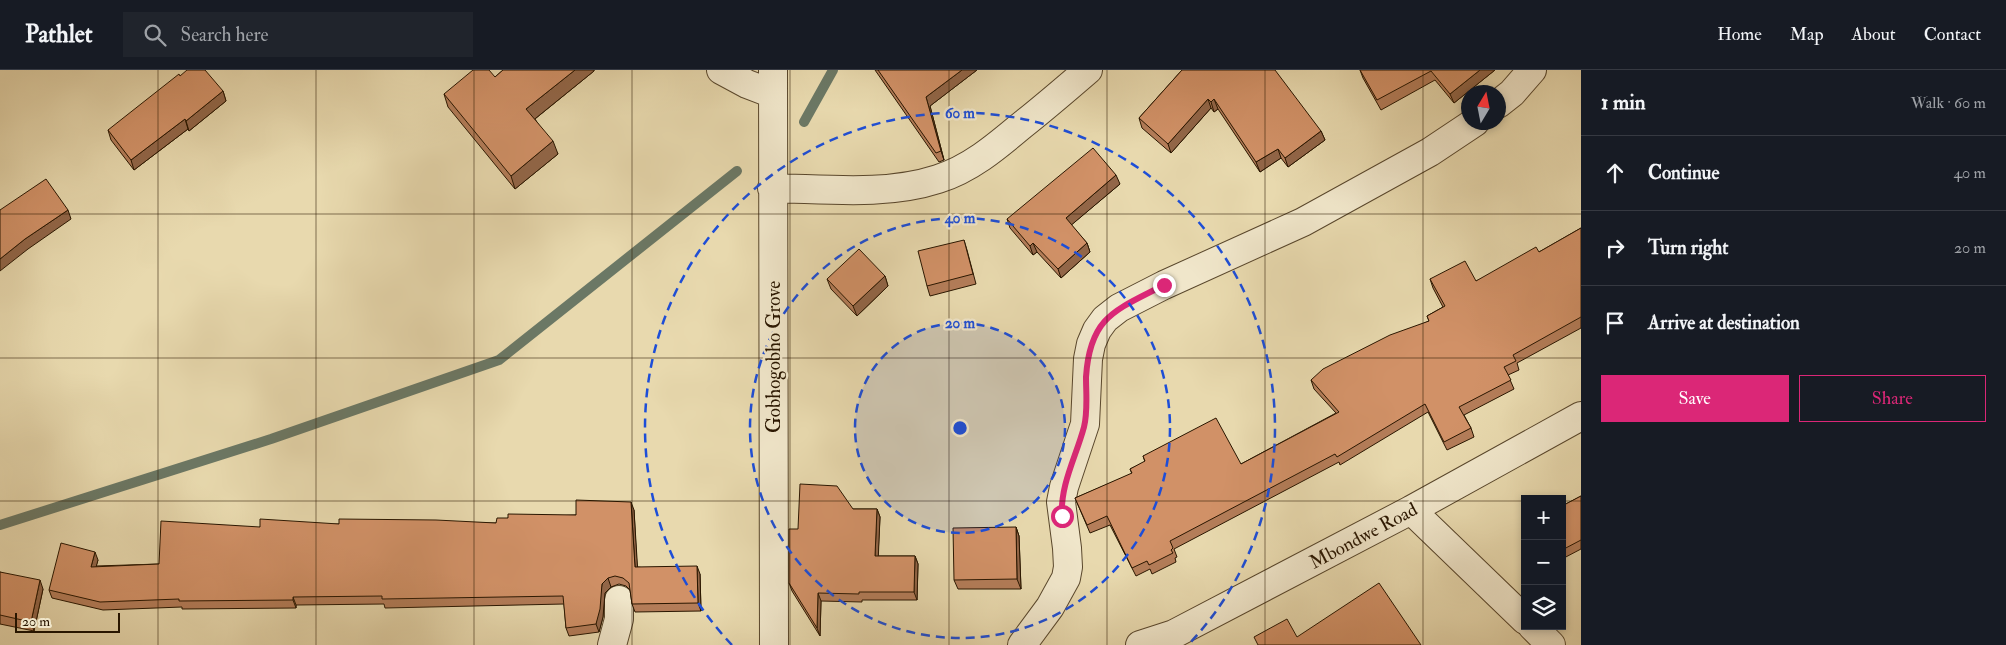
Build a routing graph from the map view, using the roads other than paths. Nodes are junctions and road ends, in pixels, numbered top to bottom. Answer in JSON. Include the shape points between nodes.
{"nodes":[{"id":1,"x":721,"y":70,"type":"edge"},
{"id":2,"x":1088,"y":70,"type":"edge"},
{"id":3,"x":1532,"y":70,"type":"edge"},
{"id":4,"x":773,"y":82,"type":"edge"},
{"id":5,"x":1506,"y":98,"type":"edge"},
{"id":6,"x":1463,"y":130,"type":"edge"},
{"id":7,"x":772,"y":188,"type":"junction"},
{"id":8,"x":1581,"y":416,"type":"edge"},
{"id":9,"x":1411,"y":510,"type":"junction"},
{"id":10,"x":619,"y":600,"type":"dead end"},
{"id":11,"x":1521,"y":616,"type":"edge"},
{"id":12,"x":1536,"y":630,"type":"edge"},
{"id":13,"x":612,"y":645,"type":"edge"},
{"id":14,"x":774,"y":645,"type":"edge"},
{"id":15,"x":1022,"y":645,"type":"edge"},
{"id":16,"x":1140,"y":645,"type":"edge"},
{"id":17,"x":1551,"y":645,"type":"edge"}],
"edges":[{"from":1,"to":4,"type":"street","via":[[747,84]]},
{"from":2,"to":7,"type":"street","via":[[992,150],[939,179],[890,189]]},
{"from":3,"to":5,"type":"street"},
{"from":4,"to":7,"type":"street","name":"Gobhogobho Grove"},
{"from":6,"to":15,"type":"street","via":[[1430,152],[1302,222],[1164,285],[1105,319],[1091,344],[1084,424],[1061,502],[1067,548],[1066,578],[1050,607]]},
{"from":7,"to":14,"type":"street","name":"Gobhogobho Grove"},
{"from":8,"to":9,"type":"street","name":"Mbondwe Road"},
{"from":9,"to":11,"type":"street"},
{"from":9,"to":16,"type":"street","name":"Mbondwe Road","via":[[1174,634]]},
{"from":10,"to":13,"type":"street","via":[[619,619]]},
{"from":12,"to":17,"type":"street"}]}
